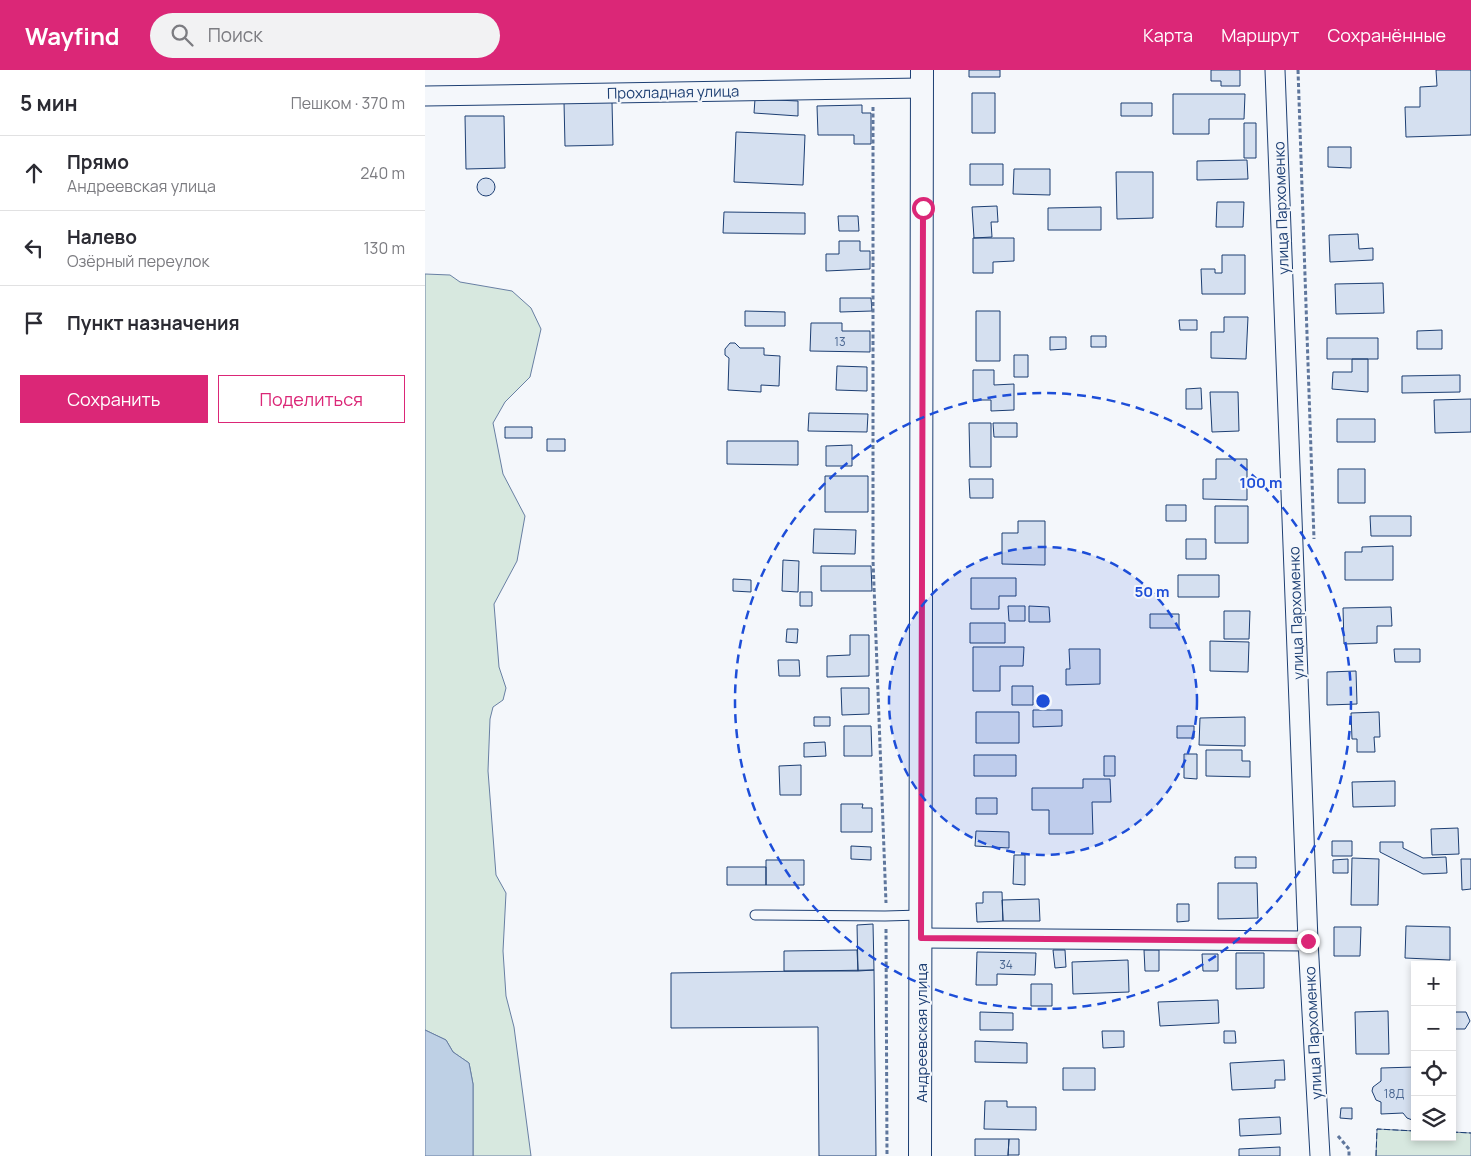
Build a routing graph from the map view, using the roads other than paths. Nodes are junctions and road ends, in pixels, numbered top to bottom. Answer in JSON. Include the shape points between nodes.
{"nodes":[{"id":1,"x":1275,"y":70,"type":"edge"},
{"id":2,"x":922,"y":79,"type":"edge"},
{"id":3,"x":425,"y":96,"type":"edge"},
{"id":4,"x":921,"y":914,"type":"junction"},
{"id":5,"x":755,"y":915,"type":"dead end"},
{"id":6,"x":921,"y":938,"type":"junction"},
{"id":7,"x":1308,"y":941,"type":"junction"},
{"id":8,"x":920,"y":1156,"type":"edge"},
{"id":9,"x":1319,"y":1156,"type":"edge"}],
"edges":[{"from":1,"to":7,"type":"street","name":"улица Пархоменко"},
{"from":2,"to":3,"type":"street","name":"Прохладная улица","via":[[873,88]]},
{"from":2,"to":4,"type":"street","name":"Андреевская улица"},
{"from":4,"to":5,"type":"lane"},
{"from":4,"to":6,"type":"street","name":"Андреевская улица"},
{"from":6,"to":7,"type":"street"},
{"from":6,"to":8,"type":"street","name":"Андреевская улица"},
{"from":7,"to":9,"type":"street","name":"улица Пархоменко"}]}
